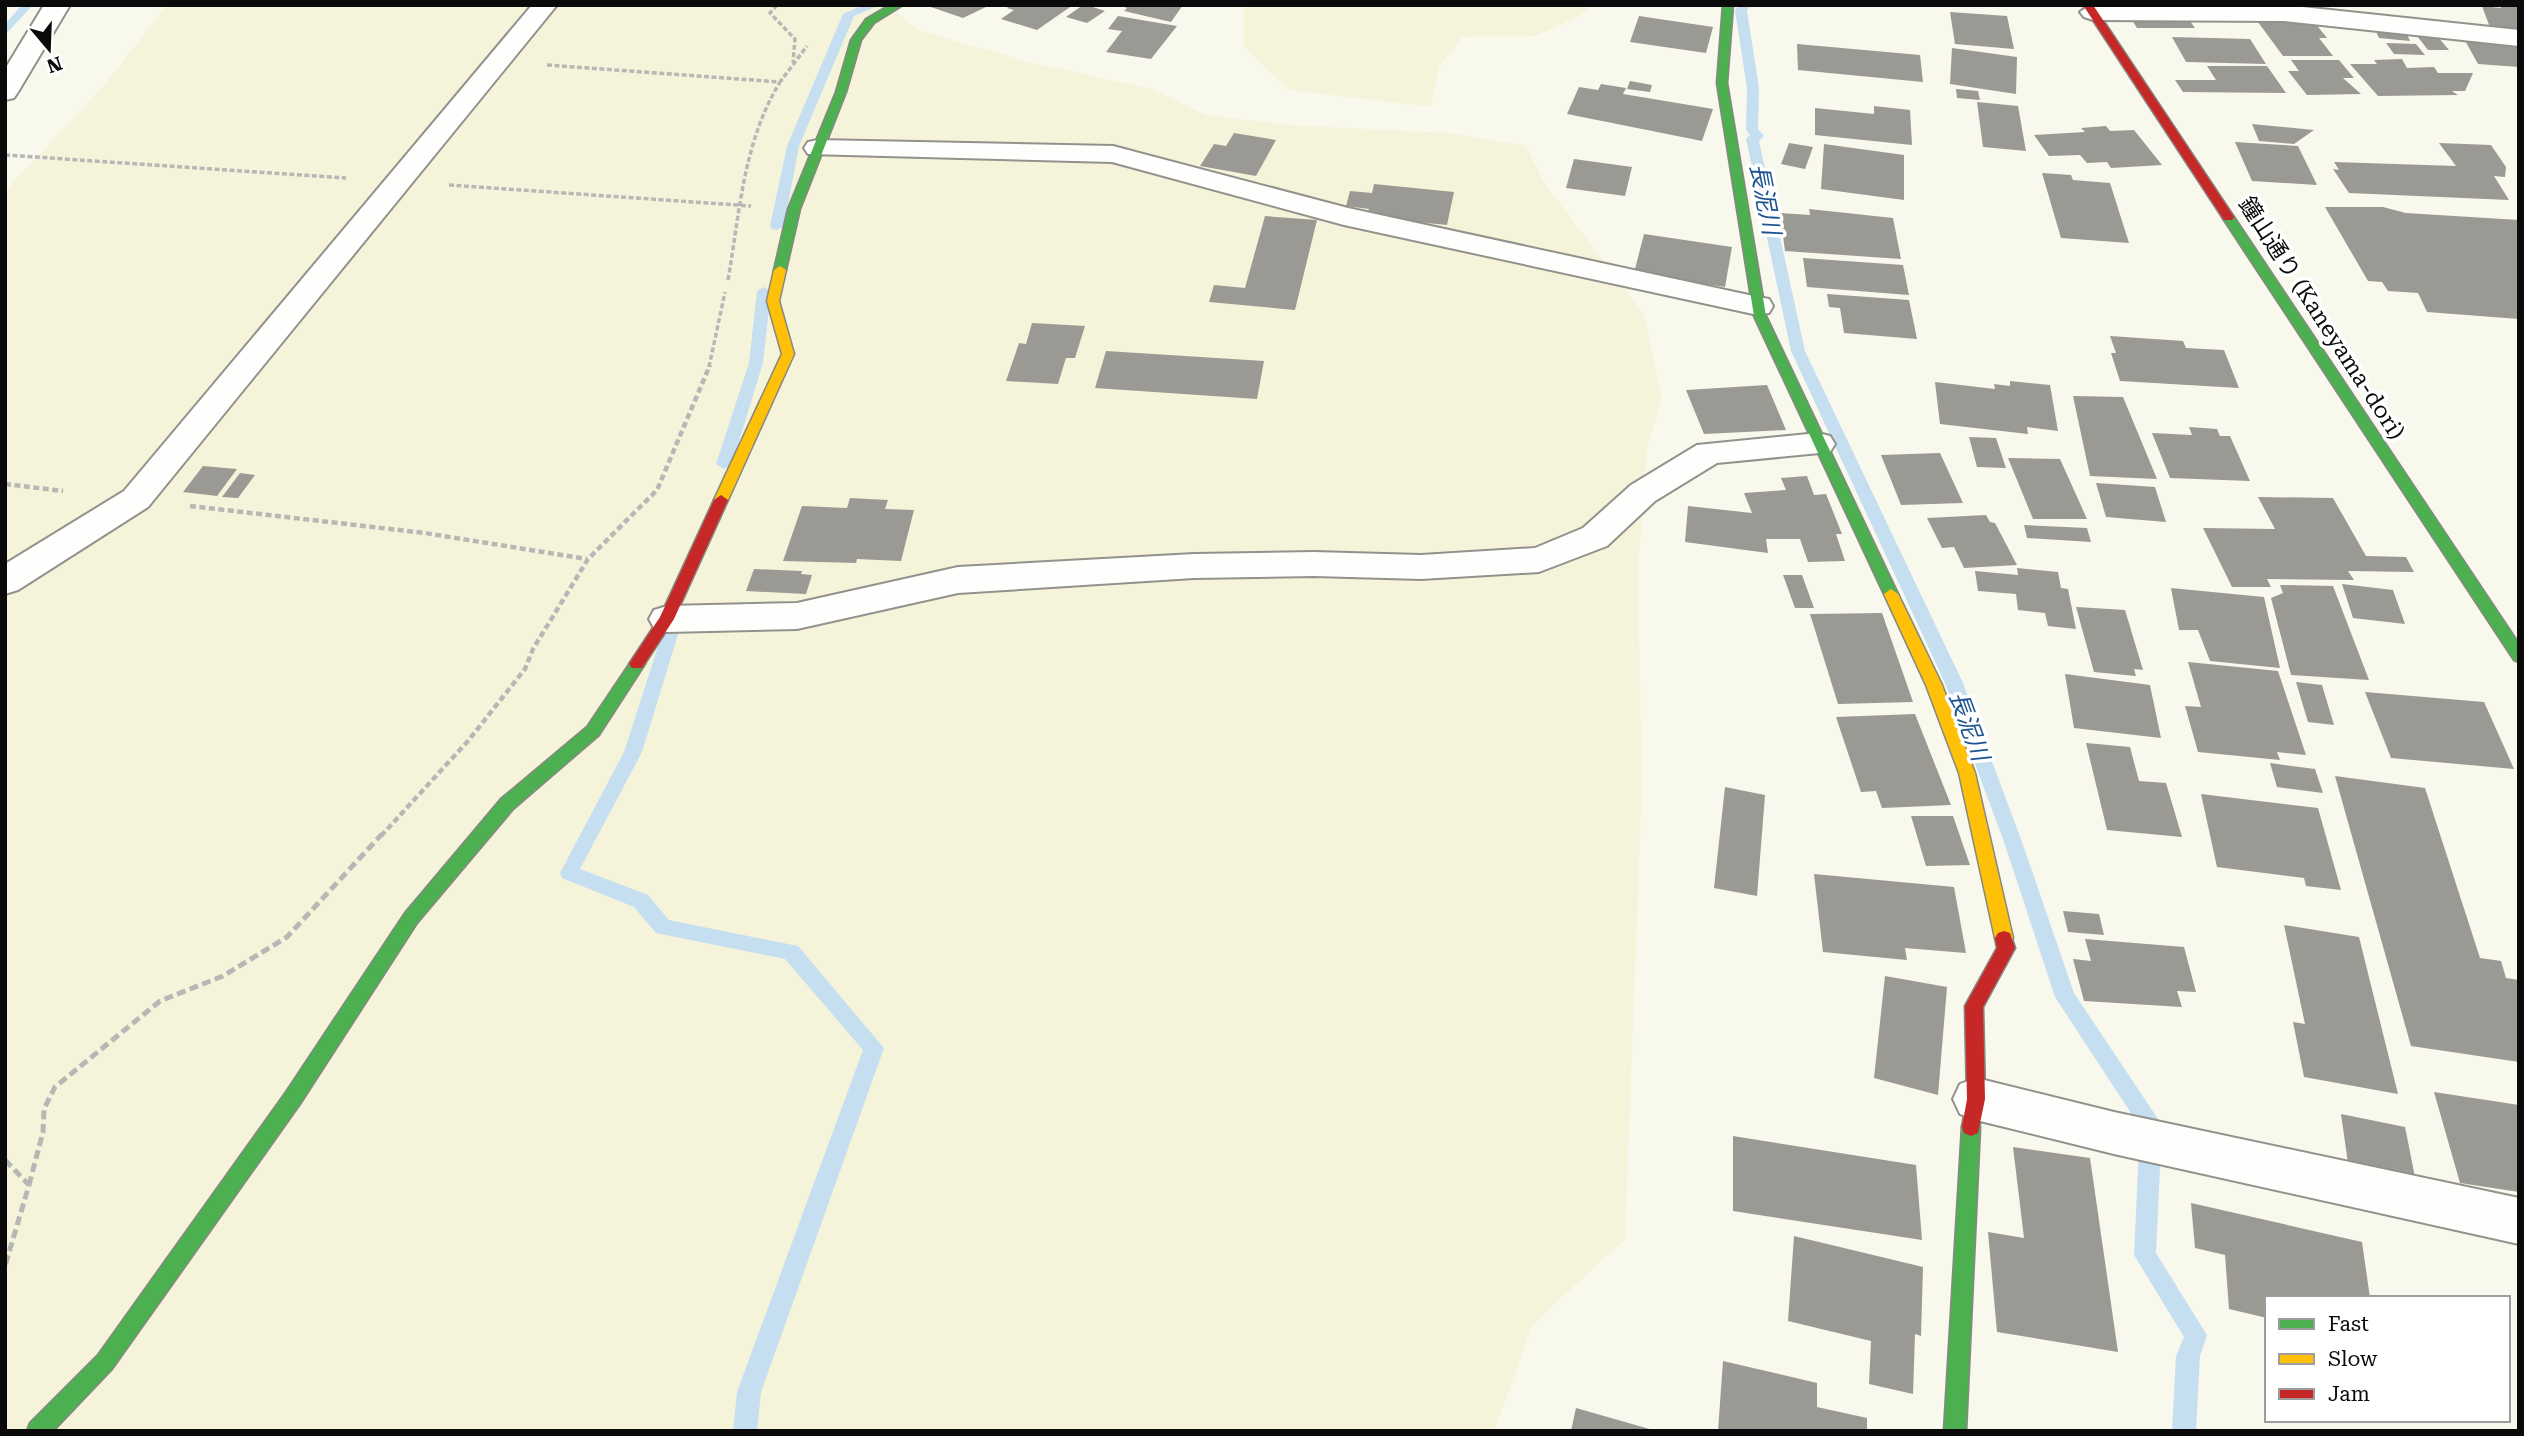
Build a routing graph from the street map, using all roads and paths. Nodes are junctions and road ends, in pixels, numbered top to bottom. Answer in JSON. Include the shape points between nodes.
{"nodes":[{"id":1,"x":58,"y":5,"type":"edge"},
{"id":2,"x":545,"y":5,"type":"edge"},
{"id":3,"x":777,"y":5,"type":"edge"},
{"id":4,"x":898,"y":5,"type":"edge"},
{"id":5,"x":1728,"y":5,"type":"edge"},
{"id":6,"x":2090,"y":9,"type":"edge"},
{"id":7,"x":2519,"y":38,"type":"edge"},
{"id":8,"x":810,"y":43,"type":"dead end"},
{"id":9,"x":497,"y":61,"type":"junction"},
{"id":10,"x":793,"y":63,"type":"junction"},
{"id":11,"x":780,"y":82,"type":"junction"},
{"id":12,"x":5,"y":92,"type":"edge"},
{"id":13,"x":818,"y":148,"type":"junction"},
{"id":14,"x":1758,"y":306,"type":"junction"},
{"id":15,"x":1818,"y":444,"type":"junction"},
{"id":16,"x":5,"y":484,"type":"edge"},
{"id":17,"x":135,"y":499,"type":"junction"},
{"id":18,"x":588,"y":559,"type":"junction"},
{"id":19,"x":5,"y":581,"type":"edge"},
{"id":20,"x":667,"y":619,"type":"junction"},
{"id":21,"x":2519,"y":656,"type":"edge"},
{"id":22,"x":1976,"y":1099,"type":"junction"},
{"id":23,"x":5,"y":1160,"type":"edge"},
{"id":24,"x":29,"y":1185,"type":"junction"},
{"id":25,"x":2519,"y":1221,"type":"edge"},
{"id":26,"x":5,"y":1266,"type":"edge"},
{"id":27,"x":38,"y":1431,"type":"edge"},
{"id":28,"x":1955,"y":1431,"type":"edge"}],
"edges":[{"from":1,"to":12,"type":"street"},
{"from":2,"to":9,"type":"street"},
{"from":3,"to":10,"type":"path","via":[[770,13],[794,39]]},
{"from":4,"to":13,"type":"street","via":[[870,21],[856,40]]},
{"from":5,"to":14,"type":"street","via":[[1721,83]]},
{"from":6,"to":7,"type":"street","via":[[2284,13]]},
{"from":6,"to":21,"type":"street","name":"鐘山通り (Kaneyama-dori)"},
{"from":8,"to":10,"type":"path"},
{"from":9,"to":11,"type":"path"},
{"from":9,"to":17,"type":"street"},
{"from":10,"to":11,"type":"path"},
{"from":11,"to":18,"type":"path","via":[[744,163],[710,364],[657,490]]},
{"from":13,"to":14,"type":"street","via":[[1113,154],[1345,216]]},
{"from":13,"to":20,"type":"street","via":[[794,209],[773,301],[788,354]]},
{"from":14,"to":15,"type":"street"},
{"from":15,"to":20,"type":"street","via":[[1709,453],[1643,493],[1595,537],[1539,560],[1421,567],[1194,566],[958,580],[797,616]]},
{"from":15,"to":22,"type":"street","via":[[1934,685],[1967,773],[2006,948],[1974,1006]]},
{"from":16,"to":17,"type":"path"},
{"from":17,"to":18,"type":"path","via":[[425,533]]},
{"from":17,"to":19,"type":"street"},
{"from":18,"to":24,"type":"path","via":[[525,669],[468,741],[287,937],[223,976],[160,1001],[55,1087],[44,1110]]},
{"from":20,"to":27,"type":"street","via":[[593,731],[507,804],[411,918],[293,1098],[105,1362]]},
{"from":22,"to":25,"type":"street"},
{"from":22,"to":28,"type":"street","via":[[1970,1123]]},
{"from":23,"to":24,"type":"path"},
{"from":24,"to":26,"type":"path"}]}
